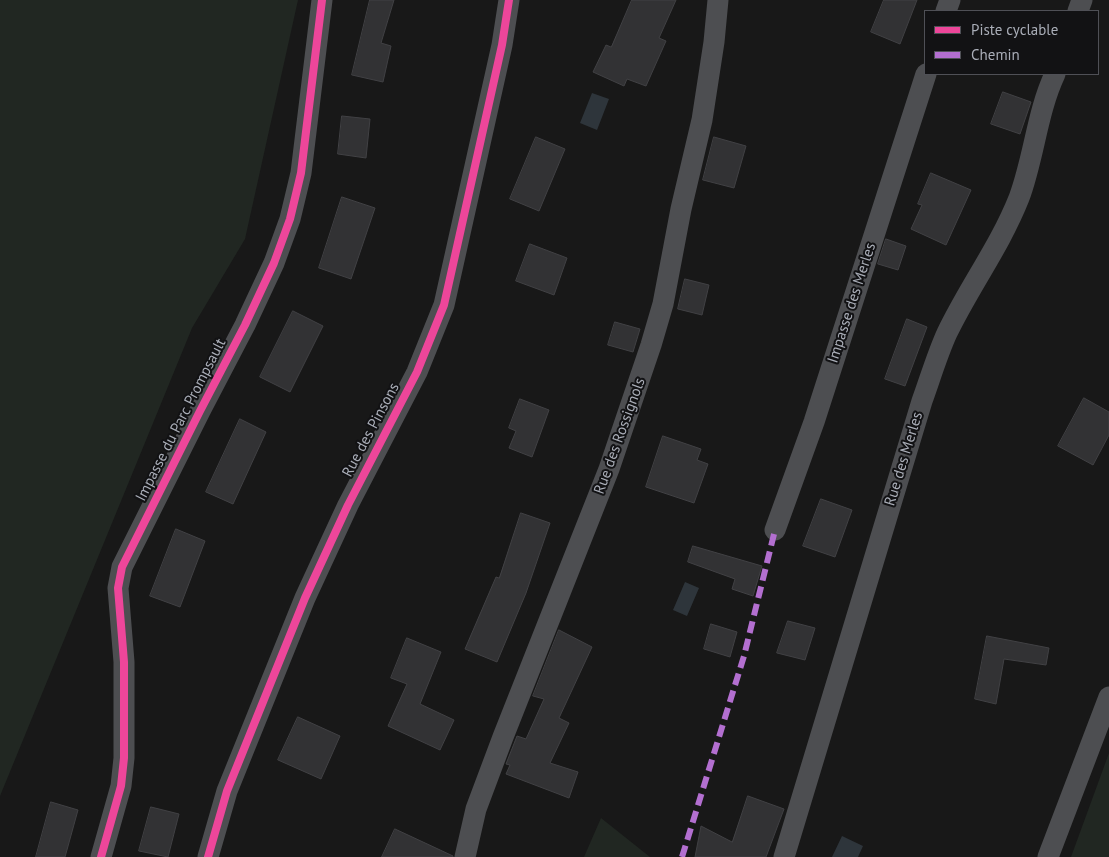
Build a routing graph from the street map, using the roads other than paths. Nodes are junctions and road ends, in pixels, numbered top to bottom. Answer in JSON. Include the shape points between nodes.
{"nodes":[{"id":1,"x":322,"y":0,"type":"edge"},
{"id":2,"x":509,"y":0,"type":"edge"},
{"id":3,"x":718,"y":0,"type":"edge"},
{"id":4,"x":926,"y":75,"type":"edge"},
{"id":5,"x":1055,"y":75,"type":"edge"},
{"id":6,"x":775,"y":530,"type":"dead end"},
{"id":7,"x":1109,"y":697,"type":"edge"},
{"id":8,"x":102,"y":857,"type":"edge"},
{"id":9,"x":208,"y":857,"type":"edge"},
{"id":10,"x":465,"y":857,"type":"edge"},
{"id":11,"x":784,"y":857,"type":"edge"},
{"id":12,"x":1048,"y":857,"type":"edge"}],
"edges":[{"from":1,"to":8,"type":"street","name":"Impasse du Parc Prompsault","via":[[301,173],[290,219],[246,325],[122,567],[118,588],[124,662],[124,758],[121,786]]},
{"from":2,"to":9,"type":"street","name":"Rue des Pinsons","via":[[496,74],[444,305],[417,372],[348,505],[305,598],[227,791]]},
{"from":3,"to":10,"type":"street","name":"Rue des Rossignols","via":[[702,120],[663,304],[651,345],[609,469],[499,746],[476,810]]},
{"from":4,"to":6,"type":"street","name":"Impasse des Merles","via":[[814,422]]},
{"from":5,"to":11,"type":"street","name":"Rue des Merles","via":[[1019,198],[947,334],[922,401]]},
{"from":7,"to":12,"type":"street"}]}
